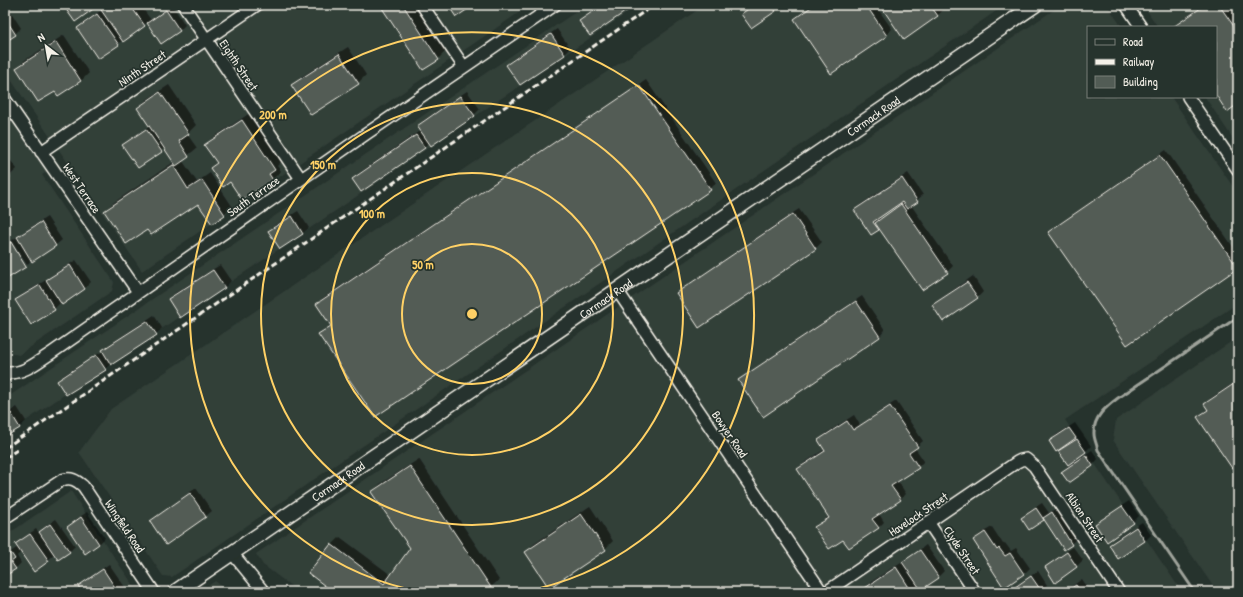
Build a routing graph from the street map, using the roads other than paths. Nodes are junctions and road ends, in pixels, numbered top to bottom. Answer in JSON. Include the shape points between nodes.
{"nodes":[{"id":1,"x":183,"y":5,"type":"edge"},
{"id":2,"x":257,"y":5,"type":"edge"},
{"id":3,"x":422,"y":5,"type":"edge"},
{"id":4,"x":555,"y":5,"type":"edge"},
{"id":5,"x":1035,"y":5,"type":"edge"},
{"id":6,"x":1126,"y":5,"type":"edge"},
{"id":7,"x":1140,"y":26,"type":"edge"},
{"id":8,"x":206,"y":40,"type":"junction"},
{"id":9,"x":464,"y":67,"type":"junction"},
{"id":10,"x":1189,"y":98,"type":"edge"},
{"id":11,"x":5,"y":99,"type":"edge"},
{"id":12,"x":41,"y":152,"type":"junction"},
{"id":13,"x":1237,"y":165,"type":"edge"},
{"id":14,"x":301,"y":179,"type":"junction"},
{"id":15,"x":617,"y":290,"type":"junction"},
{"id":16,"x":138,"y":292,"type":"junction"},
{"id":17,"x":6,"y":373,"type":"edge"},
{"id":18,"x":1026,"y":459,"type":"joint"},
{"id":19,"x":5,"y":518,"type":"edge"},
{"id":20,"x":928,"y":522,"type":"junction"},
{"id":21,"x":232,"y":554,"type":"junction"},
{"id":22,"x":154,"y":592,"type":"edge"},
{"id":23,"x":175,"y":592,"type":"edge"},
{"id":24,"x":264,"y":592,"type":"edge"},
{"id":25,"x":822,"y":592,"type":"edge"},
{"id":26,"x":826,"y":592,"type":"edge"},
{"id":27,"x":975,"y":592,"type":"edge"},
{"id":28,"x":1119,"y":592,"type":"edge"}],
"edges":[{"from":1,"to":8,"type":"street","name":"Eighth Street"},
{"from":2,"to":8,"type":"street","name":"Ninth Street"},
{"from":3,"to":9,"type":"street"},
{"from":4,"to":9,"type":"street","name":"South Terrace"},
{"from":5,"to":15,"type":"street","name":"Cormack Road"},
{"from":6,"to":7,"type":"street"},
{"from":8,"to":12,"type":"street","name":"Ninth Street"},
{"from":8,"to":14,"type":"street","name":"Eighth Street"},
{"from":9,"to":14,"type":"street","name":"South Terrace"},
{"from":10,"to":13,"type":"street"},
{"from":11,"to":12,"type":"street","name":"West Terrace"},
{"from":12,"to":16,"type":"street","name":"West Terrace"},
{"from":14,"to":16,"type":"street","name":"South Terrace"},
{"from":15,"to":21,"type":"street","name":"Cormack Road"},
{"from":15,"to":25,"type":"street","name":"Bowyer Road"},
{"from":16,"to":17,"type":"street","name":"South Terrace","via":[[28,368],[18,373]]},
{"from":18,"to":20,"type":"street","name":"Havelock Street","via":[[1017,462]]},
{"from":18,"to":28,"type":"street","name":"Albion Street","via":[[1034,466]]},
{"from":19,"to":22,"type":"street","name":"Wingfield Road","via":[[54,484],[62,480],[77,481],[83,486]]},
{"from":20,"to":26,"type":"street","name":"Havelock Street"},
{"from":20,"to":27,"type":"street","name":"Clyde Street"},
{"from":21,"to":23,"type":"street","name":"Cormack Road"},
{"from":21,"to":24,"type":"street"}]}
